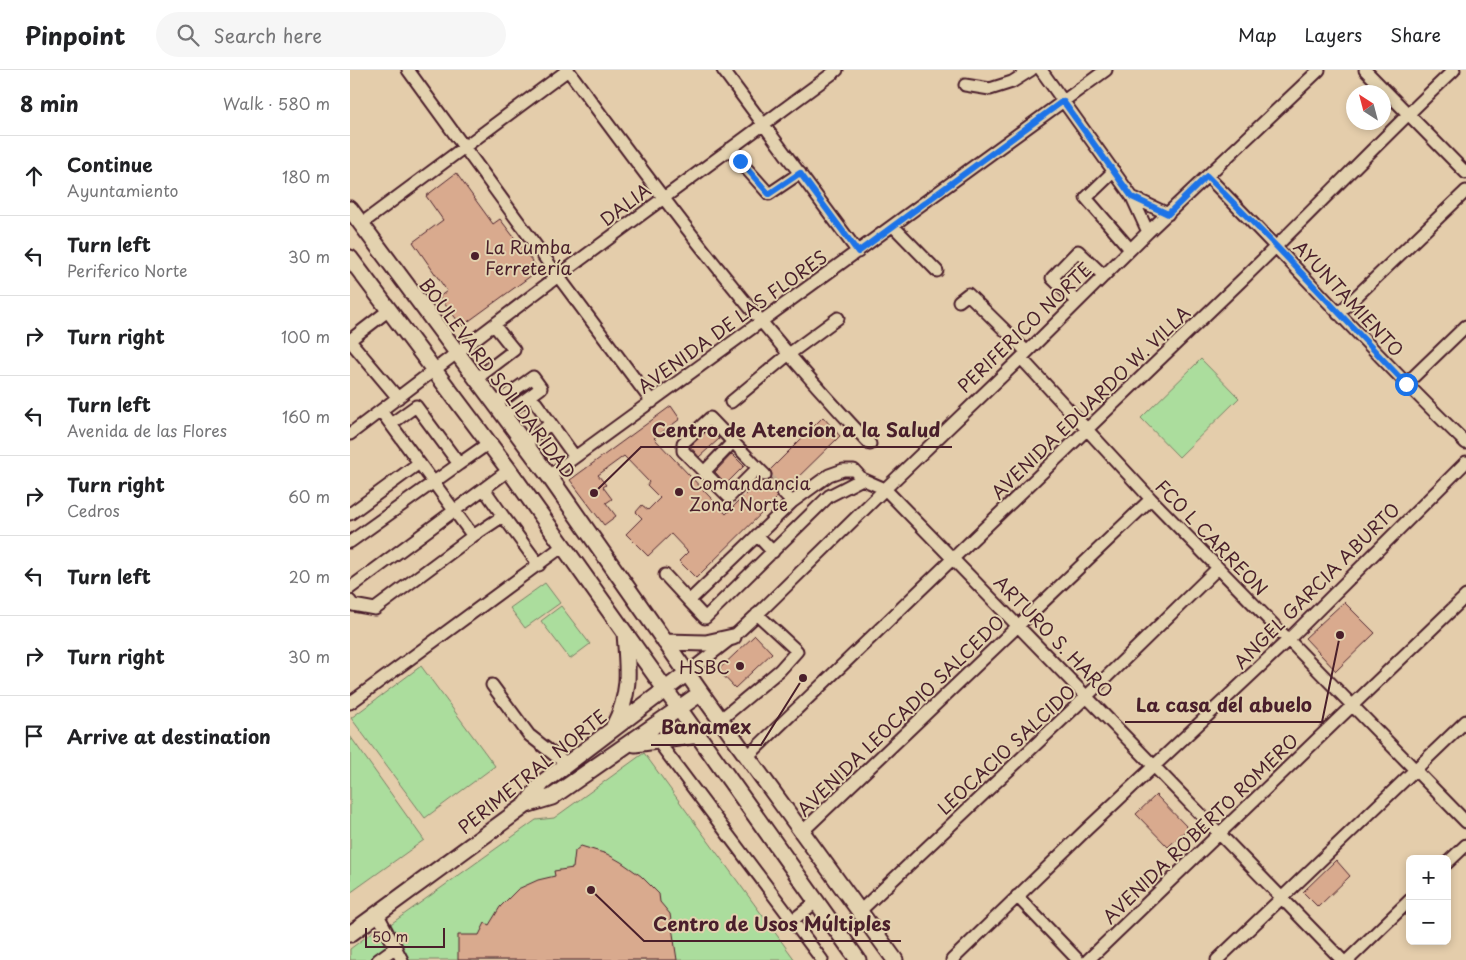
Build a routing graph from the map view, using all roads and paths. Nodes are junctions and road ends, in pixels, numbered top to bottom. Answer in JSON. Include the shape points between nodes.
{"nodes":[{"id":1,"x":408,"y":70,"type":"edge"},
{"id":2,"x":568,"y":70,"type":"edge"},
{"id":3,"x":723,"y":70,"type":"edge"},
{"id":4,"x":837,"y":70,"type":"edge"},
{"id":5,"x":1031,"y":70,"type":"edge"},
{"id":6,"x":1041,"y":70,"type":"edge"},
{"id":7,"x":1106,"y":70,"type":"edge"},
{"id":8,"x":1319,"y":70,"type":"edge"},
{"id":9,"x":1364,"y":70,"type":"edge"},
{"id":10,"x":1454,"y":70,"type":"edge"},
{"id":11,"x":965,"y":85,"type":"dead end"},
{"id":12,"x":1063,"y":101,"type":"junction"},
{"id":13,"x":1408,"y":114,"type":"junction"},
{"id":14,"x":764,"y":124,"type":"junction"},
{"id":15,"x":465,"y":146,"type":"junction"},
{"id":16,"x":729,"y":149,"type":"junction"},
{"id":17,"x":1114,"y":171,"type":"junction"},
{"id":18,"x":800,"y":173,"type":"junction"},
{"id":19,"x":1466,"y":173,"type":"edge"},
{"id":20,"x":1207,"y":176,"type":"junction"},
{"id":21,"x":1466,"y":191,"type":"edge"},
{"id":22,"x":1132,"y":197,"type":"junction"},
{"id":23,"x":663,"y":198,"type":"junction"},
{"id":24,"x":350,"y":209,"type":"edge"},
{"id":25,"x":1168,"y":214,"type":"junction"},
{"id":26,"x":361,"y":224,"type":"junction"},
{"id":27,"x":893,"y":226,"type":"junction"},
{"id":28,"x":1148,"y":232,"type":"junction"},
{"id":29,"x":1276,"y":246,"type":"junction"},
{"id":30,"x":1130,"y":250,"type":"junction"},
{"id":31,"x":858,"y":252,"type":"junction"},
{"id":32,"x":350,"y":258,"type":"edge"},
{"id":33,"x":937,"y":271,"type":"dead end"},
{"id":34,"x":558,"y":276,"type":"junction"},
{"id":35,"x":1104,"y":276,"type":"junction"},
{"id":36,"x":959,"y":302,"type":"dead end"},
{"id":37,"x":1077,"y":302,"type":"junction"},
{"id":38,"x":390,"y":310,"type":"junction"},
{"id":39,"x":1338,"y":314,"type":"junction"},
{"id":40,"x":838,"y":318,"type":"dead end"},
{"id":41,"x":762,"y":321,"type":"junction"},
{"id":42,"x":494,"y":325,"type":"junction"},
{"id":43,"x":1466,"y":326,"type":"edge"},
{"id":44,"x":350,"y":340,"type":"edge"},
{"id":45,"x":457,"y":354,"type":"junction"},
{"id":46,"x":789,"y":354,"type":"junction"},
{"id":47,"x":1024,"y":355,"type":"junction"},
{"id":48,"x":435,"y":370,"type":"junction"},
{"id":49,"x":476,"y":379,"type":"junction"},
{"id":50,"x":1406,"y":384,"type":"junction"},
{"id":51,"x":398,"y":398,"type":"junction"},
{"id":52,"x":652,"y":402,"type":"junction"},
{"id":53,"x":731,"y":402,"type":"dead end"},
{"id":54,"x":536,"y":403,"type":"dead end"},
{"id":55,"x":381,"y":411,"type":"junction"},
{"id":56,"x":390,"y":424,"type":"junction"},
{"id":57,"x":550,"y":424,"type":"junction"},
{"id":58,"x":1087,"y":430,"type":"junction"},
{"id":59,"x":350,"y":434,"type":"edge"},
{"id":60,"x":733,"y":442,"type":"junction"},
{"id":61,"x":489,"y":443,"type":"junction"},
{"id":62,"x":1466,"y":443,"type":"edge"},
{"id":63,"x":524,"y":444,"type":"junction"},
{"id":64,"x":870,"y":444,"type":"dead end"},
{"id":65,"x":575,"y":458,"type":"junction"},
{"id":66,"x":1466,"y":462,"type":"edge"},
{"id":67,"x":419,"y":463,"type":"junction"},
{"id":68,"x":458,"y":464,"type":"junction"},
{"id":69,"x":510,"y":470,"type":"junction"},
{"id":70,"x":704,"y":472,"type":"junction"},
{"id":71,"x":548,"y":476,"type":"junction"},
{"id":72,"x":862,"y":479,"type":"junction"},
{"id":73,"x":433,"y":482,"type":"junction"},
{"id":74,"x":885,"y":488,"type":"junction"},
{"id":75,"x":484,"y":489,"type":"junction"},
{"id":76,"x":782,"y":492,"type":"tunnel mouth"},
{"id":77,"x":1151,"y":499,"type":"junction"},
{"id":78,"x":792,"y":502,"type":"junction"},
{"id":79,"x":455,"y":511,"type":"junction"},
{"id":80,"x":350,"y":514,"type":"edge"},
{"id":81,"x":503,"y":516,"type":"junction"},
{"id":82,"x":757,"y":535,"type":"junction"},
{"id":83,"x":472,"y":536,"type":"junction"},
{"id":84,"x":350,"y":542,"type":"edge"},
{"id":85,"x":563,"y":546,"type":"junction"},
{"id":86,"x":773,"y":552,"type":"junction"},
{"id":87,"x":953,"y":557,"type":"junction"},
{"id":88,"x":539,"y":565,"type":"junction"},
{"id":89,"x":1218,"y":568,"type":"junction"},
{"id":90,"x":666,"y":575,"type":"dead end"},
{"id":91,"x":350,"y":588,"type":"edge"},
{"id":92,"x":1466,"y":596,"type":"edge"},
{"id":93,"x":689,"y":601,"type":"junction"},
{"id":94,"x":350,"y":602,"type":"edge"},
{"id":95,"x":758,"y":614,"type":"junction"},
{"id":96,"x":1019,"y":625,"type":"junction"},
{"id":97,"x":653,"y":626,"type":"junction"},
{"id":98,"x":627,"y":637,"type":"junction"},
{"id":99,"x":733,"y":637,"type":"junction"},
{"id":100,"x":1288,"y":640,"type":"junction"},
{"id":101,"x":664,"y":642,"type":"junction"},
{"id":102,"x":687,"y":673,"type":"junction"},
{"id":103,"x":492,"y":684,"type":"dead end"},
{"id":104,"x":665,"y":689,"type":"junction"},
{"id":105,"x":701,"y":693,"type":"junction"},
{"id":106,"x":1087,"y":696,"type":"junction"},
{"id":107,"x":350,"y":703,"type":"edge"},
{"id":108,"x":1352,"y":707,"type":"junction"},
{"id":109,"x":679,"y":709,"type":"junction"},
{"id":110,"x":720,"y":720,"type":"junction"},
{"id":111,"x":1466,"y":720,"type":"edge"},
{"id":112,"x":610,"y":732,"type":"junction"},
{"id":113,"x":699,"y":735,"type":"junction"},
{"id":114,"x":657,"y":740,"type":"junction"},
{"id":115,"x":629,"y":745,"type":"junction"},
{"id":116,"x":747,"y":757,"type":"junction"},
{"id":117,"x":568,"y":763,"type":"junction"},
{"id":118,"x":1154,"y":766,"type":"junction"},
{"id":119,"x":1414,"y":770,"type":"junction"},
{"id":120,"x":526,"y":805,"type":"junction"},
{"id":121,"x":1466,"y":822,"type":"edge"},
{"id":122,"x":803,"y":831,"type":"junction"},
{"id":123,"x":1219,"y":833,"type":"junction"},
{"id":124,"x":1466,"y":845,"type":"edge"},
{"id":125,"x":1451,"y":859,"type":"edge"},
{"id":126,"x":1017,"y":896,"type":"junction"},
{"id":127,"x":1281,"y":898,"type":"junction"},
{"id":128,"x":816,"y":902,"type":"junction"},
{"id":129,"x":1406,"y":904,"type":"edge"},
{"id":130,"x":860,"y":911,"type":"junction"},
{"id":131,"x":378,"y":913,"type":"junction"},
{"id":132,"x":792,"y":920,"type":"junction"},
{"id":133,"x":350,"y":934,"type":"edge"},
{"id":134,"x":396,"y":947,"type":"junction"},
{"id":135,"x":378,"y":960,"type":"edge"},
{"id":136,"x":402,"y":960,"type":"edge"},
{"id":137,"x":822,"y":960,"type":"edge"},
{"id":138,"x":858,"y":960,"type":"edge"},
{"id":139,"x":896,"y":960,"type":"edge"},
{"id":140,"x":952,"y":960,"type":"edge"},
{"id":141,"x":1078,"y":960,"type":"edge"},
{"id":142,"x":1088,"y":960,"type":"edge"},
{"id":143,"x":1217,"y":960,"type":"edge"},
{"id":144,"x":1342,"y":960,"type":"edge"},
{"id":145,"x":1348,"y":960,"type":"edge"}],
"edges":[{"from":1,"to":15,"type":"street"},
{"from":2,"to":15,"type":"street"},
{"from":2,"to":23,"type":"street"},
{"from":3,"to":14,"type":"street"},
{"from":4,"to":14,"type":"street","name":"DALIA"},
{"from":5,"to":11,"type":"street","via":[[1012,82],[990,88]]},
{"from":6,"to":12,"type":"street"},
{"from":7,"to":12,"type":"street","name":"AVENIDA DE LAS FLORES"},
{"from":8,"to":20,"type":"street","name":"PERIFERICO NORTE"},
{"from":9,"to":13,"type":"street"},
{"from":10,"to":13,"type":"street","name":"AVENIDA EDUARDO W. VILLA"},
{"from":12,"to":17,"type":"street"},
{"from":12,"to":27,"type":"street","name":"AVENIDA DE LAS FLORES"},
{"from":13,"to":19,"type":"street"},
{"from":13,"to":29,"type":"street","name":"AVENIDA EDUARDO W. VILLA"},
{"from":14,"to":16,"type":"street","name":"DALIA"},
{"from":14,"to":18,"type":"street"},
{"from":15,"to":26,"type":"street"},
{"from":15,"to":34,"type":"street"},
{"from":16,"to":18,"type":"street","via":[[769,194]]},
{"from":16,"to":23,"type":"street","name":"DALIA"},
{"from":17,"to":22,"type":"street"},
{"from":17,"to":30,"type":"street","via":[[1086,198]]},
{"from":18,"to":31,"type":"street"},
{"from":20,"to":25,"type":"street","name":"PERIFERICO NORTE"},
{"from":20,"to":29,"type":"street","name":"AYUNTAMIENTO"},
{"from":21,"to":39,"type":"street"},
{"from":22,"to":25,"type":"street"},
{"from":22,"to":28,"type":"street"},
{"from":23,"to":34,"type":"street","name":"DALIA"},
{"from":23,"to":41,"type":"street"},
{"from":24,"to":26,"type":"main road","name":"BOULEVARD SOLIDARIDAD"},
{"from":25,"to":28,"type":"street","name":"PERIFERICO NORTE"},
{"from":26,"to":45,"type":"main road","name":"BOULEVARD SOLIDARIDAD"},
{"from":27,"to":31,"type":"street","name":"AVENIDA DE LAS FLORES"},
{"from":27,"to":33,"type":"street"},
{"from":28,"to":30,"type":"street","name":"PERIFERICO NORTE"},
{"from":29,"to":39,"type":"street","name":"AYUNTAMIENTO"},
{"from":29,"to":58,"type":"street","name":"AVENIDA EDUARDO W. VILLA"},
{"from":30,"to":35,"type":"street","name":"PERIFERICO NORTE"},
{"from":31,"to":41,"type":"street","name":"AVENIDA DE LAS FLORES"},
{"from":32,"to":38,"type":"main road"},
{"from":34,"to":42,"type":"street","name":"DALIA"},
{"from":34,"to":52,"type":"street"},
{"from":35,"to":37,"type":"street","name":"PERIFERICO NORTE"},
{"from":35,"to":37,"type":"street","via":[[1078,250],[1052,278]]},
{"from":36,"to":47,"type":"street","name":"FCO L CARREON","via":[[968,294]]},
{"from":37,"to":47,"type":"street","name":"PERIFERICO NORTE"},
{"from":38,"to":44,"type":"street"},
{"from":38,"to":48,"type":"main road"},
{"from":39,"to":50,"type":"street","name":"AYUNTAMIENTO"},
{"from":40,"to":46,"type":"street"},
{"from":41,"to":46,"type":"street"},
{"from":41,"to":52,"type":"street","name":"AVENIDA DE LAS FLORES"},
{"from":42,"to":45,"type":"street","name":"DALIA"},
{"from":42,"to":49,"type":"street","via":[[514,350]]},
{"from":43,"to":50,"type":"street"},
{"from":44,"to":51,"type":"street"},
{"from":45,"to":48,"type":"street","name":"DALIA"},
{"from":45,"to":49,"type":"main road","name":"BOULEVARD SOLIDARIDAD"},
{"from":46,"to":53,"type":"street"},
{"from":46,"to":64,"type":"street"},
{"from":47,"to":58,"type":"street","name":"FCO L CARREON"},
{"from":47,"to":74,"type":"street","name":"PERIFERICO NORTE"},
{"from":48,"to":51,"type":"street","name":"DALIA"},
{"from":48,"to":61,"type":"main road"},
{"from":49,"to":63,"type":"main road","name":"BOULEVARD SOLIDARIDAD"},
{"from":50,"to":62,"type":"street","name":"AYUNTAMIENTO"},
{"from":51,"to":55,"type":"street","name":"DALIA"},
{"from":52,"to":65,"type":"street","name":"AVENIDA DE LAS FLORES"},
{"from":54,"to":57,"type":"street"},
{"from":55,"to":56,"type":"street"},
{"from":55,"to":59,"type":"street","name":"DALIA"},
{"from":56,"to":67,"type":"street"},
{"from":56,"to":68,"type":"street","via":[[416,406]]},
{"from":57,"to":63,"type":"street"},
{"from":57,"to":65,"type":"street"},
{"from":58,"to":77,"type":"street","name":"FCO L CARREON"},
{"from":58,"to":87,"type":"street","name":"AVENIDA EDUARDO W. VILLA"},
{"from":60,"to":70,"type":"street"},
{"from":60,"to":70,"type":"street","via":[[710,418],[683,443],[683,450]]},
{"from":60,"to":70,"type":"street","via":[[762,471],[729,497]]},
{"from":61,"to":68,"type":"street"},
{"from":61,"to":69,"type":"main road"},
{"from":63,"to":71,"type":"main road","name":"BOULEVARD SOLIDARIDAD"},
{"from":65,"to":71,"type":"street","name":"AVENIDA DE LAS FLORES"},
{"from":66,"to":100,"type":"street","name":"ANGEL GARCIA ABURTO"},
{"from":67,"to":73,"type":"street"},
{"from":67,"to":80,"type":"street"},
{"from":68,"to":73,"type":"street"},
{"from":69,"to":75,"type":"street"},
{"from":69,"to":85,"type":"main road"},
{"from":71,"to":97,"type":"main road","name":"BOULEVARD SOLIDARIDAD"},
{"from":72,"to":74,"type":"street"},
{"from":72,"to":78,"type":"street","via":[[854,470],[843,470],[829,475]]},
{"from":72,"to":86,"type":"street","via":[[829,496]]},
{"from":73,"to":79,"type":"street"},
{"from":73,"to":84,"type":"street"},
{"from":74,"to":87,"type":"street","name":"ARTURO S. HARO"},
{"from":74,"to":95,"type":"street","name":"PERIFERICO NORTE"},
{"from":75,"to":79,"type":"street"},
{"from":75,"to":81,"type":"street"},
{"from":76,"to":78,"type":"street"},
{"from":77,"to":89,"type":"street","name":"FCO L CARREON"},
{"from":77,"to":96,"type":"street","name":"AVENIDA LEOCADIO SALCEDO"},
{"from":78,"to":82,"type":"street"},
{"from":79,"to":83,"type":"street"},
{"from":79,"to":91,"type":"street"},
{"from":81,"to":83,"type":"street"},
{"from":81,"to":88,"type":"street"},
{"from":82,"to":86,"type":"street"},
{"from":82,"to":93,"type":"street"},
{"from":83,"to":94,"type":"street","via":[[375,609]]},
{"from":85,"to":88,"type":"street"},
{"from":85,"to":98,"type":"main road"},
{"from":86,"to":93,"type":"street","via":[[705,618]]},
{"from":87,"to":96,"type":"street","name":"ARTURO S. HARO"},
{"from":87,"to":116,"type":"street","name":"AVENIDA EDUARDO W. VILLA"},
{"from":88,"to":107,"type":"street"},
{"from":89,"to":100,"type":"street","name":"FCO L CARREON"},
{"from":89,"to":106,"type":"street","name":"LEOCACIO SALCIDO"},
{"from":90,"to":93,"type":"street"},
{"from":92,"to":108,"type":"street","name":"AVENIDA ROBERTO ROMERO"},
{"from":95,"to":99,"type":"street","name":"PERIFERICO NORTE"},
{"from":95,"to":110,"type":"street","via":[[797,651],[780,670]]},
{"from":96,"to":106,"type":"street","name":"ARTURO S. HARO"},
{"from":96,"to":122,"type":"street","name":"AVENIDA LEOCADIO SALCEDO"},
{"from":97,"to":98,"type":"main road"},
{"from":97,"to":101,"type":"main road","name":"BOULEVARD SOLIDARIDAD"},
{"from":98,"to":104,"type":"main road"},
{"from":98,"to":112,"type":"main road","via":[[627,686],[622,710]]},
{"from":99,"to":101,"type":"main road","via":[[706,643]]},
{"from":99,"to":102,"type":"street","name":"PERIFERICO NORTE"},
{"from":100,"to":108,"type":"street","name":"FCO L CARREON"},
{"from":100,"to":118,"type":"street","name":"ANGEL GARCIA ABURTO"},
{"from":101,"to":102,"type":"main road","name":"BOULEVARD SOLIDARIDAD"},
{"from":102,"to":104,"type":"main road","name":"PERIFERICO NORTE"},
{"from":102,"to":105,"type":"main road","name":"BOULEVARD SOLIDARIDAD"},
{"from":103,"to":117,"type":"street","via":[[530,736]]},
{"from":104,"to":109,"type":"main road"},
{"from":104,"to":112,"type":"main road","name":"PERIMETRAL NORTE"},
{"from":105,"to":109,"type":"main road"},
{"from":105,"to":110,"type":"main road","name":"BOULEVARD SOLIDARIDAD"},
{"from":106,"to":118,"type":"street","name":"ARTURO S. HARO"},
{"from":106,"to":130,"type":"street","name":"LEOCACIO SALCIDO"},
{"from":108,"to":119,"type":"street","name":"FCO L CARREON"},
{"from":108,"to":123,"type":"street","name":"AVENIDA ROBERTO ROMERO"},
{"from":109,"to":113,"type":"main road"},
{"from":109,"to":115,"type":"main road"},
{"from":110,"to":116,"type":"main road","name":"BOULEVARD SOLIDARIDAD"},
{"from":111,"to":119,"type":"street"},
{"from":112,"to":117,"type":"main road","name":"PERIMETRAL NORTE"},
{"from":113,"to":114,"type":"main road"},
{"from":113,"to":128,"type":"main road"},
{"from":114,"to":115,"type":"main road"},
{"from":114,"to":132,"type":"street"},
{"from":115,"to":120,"type":"main road","via":[[552,797]]},
{"from":116,"to":122,"type":"main road","name":"BOULEVARD SOLIDARIDAD"},
{"from":117,"to":120,"type":"main road","name":"PERIMETRAL NORTE","via":[[542,783]]},
{"from":118,"to":123,"type":"street","name":"ARTURO S. HARO"},
{"from":118,"to":126,"type":"street","name":"ANGEL GARCIA ABURTO"},
{"from":119,"to":121,"type":"street","name":"FCO L CARREON"},
{"from":119,"to":127,"type":"street"},
{"from":120,"to":131,"type":"main road","name":"PERIMETRAL NORTE"},
{"from":122,"to":130,"type":"main road","name":"BOULEVARD SOLIDARIDAD"},
{"from":123,"to":127,"type":"street","name":"ARTURO S. HARO"},
{"from":123,"to":142,"type":"street","name":"AVENIDA ROBERTO ROMERO"},
{"from":124,"to":125,"type":"street"},
{"from":126,"to":140,"type":"street","name":"ANGEL GARCIA ABURTO"},
{"from":126,"to":141,"type":"street"},
{"from":127,"to":143,"type":"street"},
{"from":127,"to":144,"type":"street","name":"ARTURO S. HARO"},
{"from":128,"to":132,"type":"street"},
{"from":128,"to":138,"type":"main road"},
{"from":129,"to":145,"type":"street"},
{"from":130,"to":139,"type":"main road","name":"BOULEVARD SOLIDARIDAD"},
{"from":131,"to":133,"type":"main road","name":"PERIMETRAL NORTE"},
{"from":131,"to":134,"type":"street"},
{"from":132,"to":137,"type":"street"},
{"from":134,"to":135,"type":"street"},
{"from":134,"to":136,"type":"street"}]}
